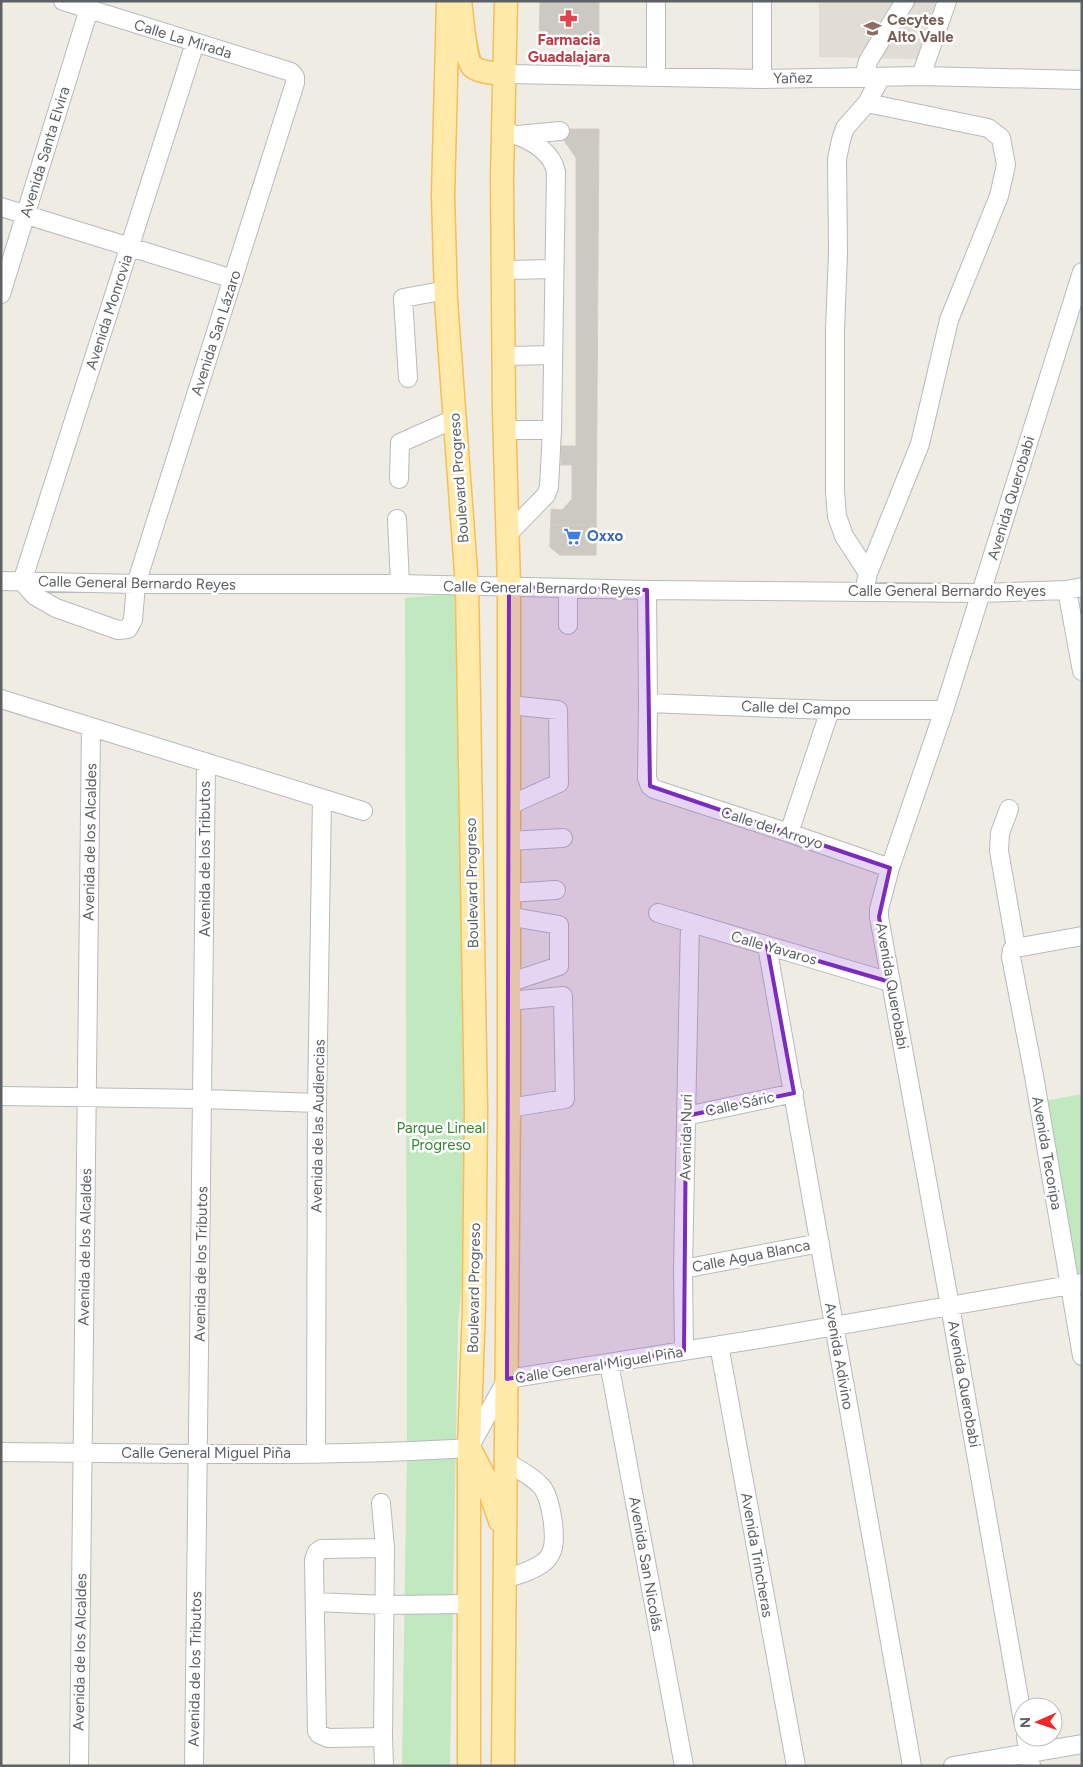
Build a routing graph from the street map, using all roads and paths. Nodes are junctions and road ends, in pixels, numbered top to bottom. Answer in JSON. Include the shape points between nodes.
{"nodes":[{"id":1,"x":63,"y":1,"type":"edge"},
{"id":2,"x":448,"y":1,"type":"edge"},
{"id":3,"x":460,"y":1,"type":"edge"},
{"id":4,"x":506,"y":1,"type":"edge"},
{"id":5,"x":656,"y":1,"type":"edge"},
{"id":6,"x":762,"y":1,"type":"edge"},
{"id":7,"x":905,"y":1,"type":"edge"},
{"id":8,"x":947,"y":1,"type":"edge"},
{"id":9,"x":89,"y":9,"type":"junction"},
{"id":10,"x":195,"y":43,"type":"junction"},
{"id":11,"x":504,"y":74,"type":"junction"},
{"id":12,"x":921,"y":76,"type":"junction"},
{"id":13,"x":656,"y":77,"type":"junction"},
{"id":14,"x":872,"y":77,"type":"junction"},
{"id":15,"x":762,"y":78,"type":"junction"},
{"id":16,"x":1082,"y":80,"type":"edge"},
{"id":17,"x":295,"y":83,"type":"joint"},
{"id":18,"x":867,"y":103,"type":"junction"},
{"id":19,"x":560,"y":131,"type":"dead end"},
{"id":20,"x":510,"y":133,"type":"junction"},
{"id":21,"x":1,"y":207,"type":"edge"},
{"id":22,"x":26,"y":214,"type":"junction"},
{"id":23,"x":130,"y":247,"type":"junction"},
{"id":24,"x":554,"y":269,"type":"junction"},
{"id":25,"x":503,"y":270,"type":"junction"},
{"id":26,"x":1082,"y":272,"type":"edge"},
{"id":27,"x":233,"y":279,"type":"junction"},
{"id":28,"x":447,"y":290,"type":"junction"},
{"id":29,"x":1,"y":294,"type":"edge"},
{"id":30,"x":553,"y":355,"type":"junction"},
{"id":31,"x":504,"y":356,"type":"junction"},
{"id":32,"x":408,"y":378,"type":"dead end"},
{"id":33,"x":454,"y":419,"type":"junction"},
{"id":34,"x":505,"y":430,"type":"junction"},
{"id":35,"x":552,"y":430,"type":"junction"},
{"id":36,"x":399,"y":479,"type":"dead end"},
{"id":37,"x":397,"y":519,"type":"dead end"},
{"id":38,"x":508,"y":535,"type":"junction"},
{"id":39,"x":868,"y":573,"type":"junction"},
{"id":40,"x":1,"y":581,"type":"edge"},
{"id":41,"x":22,"y":582,"type":"junction"},
{"id":42,"x":136,"y":584,"type":"junction"},
{"id":43,"x":400,"y":584,"type":"junction"},
{"id":44,"x":467,"y":586,"type":"junction"},
{"id":45,"x":509,"y":587,"type":"junction"},
{"id":46,"x":568,"y":588,"type":"junction"},
{"id":47,"x":1074,"y":588,"type":"edge"},
{"id":48,"x":647,"y":590,"type":"junction"},
{"id":49,"x":864,"y":592,"type":"junction"},
{"id":50,"x":981,"y":593,"type":"junction"},
{"id":51,"x":568,"y":625,"type":"dead end"},
{"id":52,"x":1082,"y":671,"type":"edge"},
{"id":53,"x":1,"y":699,"type":"edge"},
{"id":54,"x":648,"y":703,"type":"junction"},
{"id":55,"x":508,"y":705,"type":"junction"},
{"id":56,"x":830,"y":710,"type":"junction"},
{"id":57,"x":944,"y":710,"type":"junction"},
{"id":58,"x":91,"y":728,"type":"junction"},
{"id":59,"x":206,"y":762,"type":"junction"},
{"id":60,"x":322,"y":798,"type":"junction"},
{"id":61,"x":508,"y":806,"type":"junction"},
{"id":62,"x":1009,"y":809,"type":"dead end"},
{"id":63,"x":363,"y":812,"type":"dead end"},
{"id":64,"x":789,"y":833,"type":"junction"},
{"id":65,"x":563,"y":838,"type":"dead end"},
{"id":66,"x":508,"y":841,"type":"junction"},
{"id":67,"x":890,"y":868,"type":"junction"},
{"id":68,"x":556,"y":890,"type":"dead end"},
{"id":69,"x":508,"y":893,"type":"junction"},
{"id":70,"x":658,"y":913,"type":"dead end"},
{"id":71,"x":508,"y":916,"type":"junction"},
{"id":72,"x":690,"y":923,"type":"junction"},
{"id":73,"x":1082,"y":936,"type":"edge"},
{"id":74,"x":768,"y":946,"type":"junction"},
{"id":75,"x":1014,"y":949,"type":"junction"},
{"id":76,"x":890,"y":982,"type":"junction"},
{"id":77,"x":508,"y":992,"type":"junction"},
{"id":78,"x":794,"y":1093,"type":"junction"},
{"id":79,"x":1,"y":1096,"type":"edge"},
{"id":80,"x":87,"y":1097,"type":"junction"},
{"id":81,"x":203,"y":1098,"type":"junction"},
{"id":82,"x":317,"y":1103,"type":"junction"},
{"id":83,"x":509,"y":1108,"type":"junction"},
{"id":84,"x":686,"y":1116,"type":"junction"},
{"id":85,"x":820,"y":1243,"type":"junction"},
{"id":86,"x":683,"y":1269,"type":"junction"},
{"id":87,"x":1075,"y":1284,"type":"edge"},
{"id":88,"x":474,"y":1306,"type":"junction"},
{"id":89,"x":950,"y":1306,"type":"junction"},
{"id":90,"x":834,"y":1326,"type":"junction"},
{"id":91,"x":720,"y":1345,"type":"junction"},
{"id":92,"x":684,"y":1352,"type":"junction"},
{"id":93,"x":1082,"y":1356,"type":"edge"},
{"id":94,"x":609,"y":1363,"type":"junction"},
{"id":95,"x":507,"y":1379,"type":"junction"},
{"id":96,"x":470,"y":1448,"type":"junction"},
{"id":97,"x":1,"y":1452,"type":"edge"},
{"id":98,"x":82,"y":1452,"type":"junction"},
{"id":99,"x":198,"y":1454,"type":"junction"},
{"id":100,"x":316,"y":1454,"type":"junction"},
{"id":101,"x":506,"y":1462,"type":"junction"},
{"id":102,"x":381,"y":1503,"type":"dead end"},
{"id":103,"x":505,"y":1533,"type":"junction"},
{"id":104,"x":385,"y":1548,"type":"junction"},
{"id":105,"x":504,"y":1579,"type":"junction"},
{"id":106,"x":315,"y":1602,"type":"junction"},
{"id":107,"x":469,"y":1604,"type":"junction"},
{"id":108,"x":385,"y":1605,"type":"junction"},
{"id":109,"x":1019,"y":1697,"type":"edge"},
{"id":110,"x":383,"y":1738,"type":"junction"},
{"id":111,"x":1082,"y":1744,"type":"edge"},
{"id":112,"x":1028,"y":1752,"type":"edge"},
{"id":113,"x":79,"y":1766,"type":"edge"},
{"id":114,"x":194,"y":1766,"type":"edge"},
{"id":115,"x":384,"y":1766,"type":"edge"},
{"id":116,"x":469,"y":1766,"type":"edge"},
{"id":117,"x":503,"y":1766,"type":"edge"},
{"id":118,"x":684,"y":1766,"type":"edge"},
{"id":119,"x":796,"y":1766,"type":"edge"},
{"id":120,"x":912,"y":1766,"type":"edge"},
{"id":121,"x":953,"y":1766,"type":"edge"}],
"edges":[{"from":1,"to":9,"type":"street","name":"Calle La Mirada"},
{"from":2,"to":28,"type":"main road","name":"Boulevard Progreso","via":[[444,196]]},
{"from":3,"to":11,"type":"main road","via":[[468,58],[473,67]]},
{"from":4,"to":11,"type":"main road"},
{"from":5,"to":13,"type":"street"},
{"from":6,"to":15,"type":"street"},
{"from":7,"to":14,"type":"street","via":[[868,61]]},
{"from":8,"to":12,"type":"street"},
{"from":9,"to":10,"type":"street","name":"Calle La Mirada"},
{"from":9,"to":22,"type":"street","name":"Avenida Santa Elvira"},
{"from":10,"to":17,"type":"street","name":"Calle La Mirada","via":[[291,72]]},
{"from":10,"to":23,"type":"street","name":"Avenida Monrovia"},
{"from":11,"to":13,"type":"street","name":"Yañez"},
{"from":11,"to":20,"type":"main road"},
{"from":12,"to":14,"type":"street","name":"Yañez"},
{"from":12,"to":16,"type":"street","name":"Yañez"},
{"from":13,"to":15,"type":"street","name":"Yañez"},
{"from":14,"to":15,"type":"street","name":"Yañez"},
{"from":14,"to":18,"type":"street"},
{"from":17,"to":27,"type":"street","name":"Avenida San Lázaro"},
{"from":18,"to":39,"type":"street","via":[[846,128],[837,159],[835,492],[837,516],[844,536]]},
{"from":18,"to":39,"type":"street","via":[[988,128],[1001,138],[1006,165],[1000,196],[948,320],[920,444]]},
{"from":19,"to":20,"type":"street"},
{"from":20,"to":24,"type":"street","via":[[544,151],[554,162]]},
{"from":20,"to":25,"type":"main road"},
{"from":21,"to":22,"type":"street"},
{"from":22,"to":23,"type":"street"},
{"from":22,"to":29,"type":"street","name":"Avenida Santa Elvira"},
{"from":23,"to":27,"type":"street"},
{"from":23,"to":41,"type":"street","name":"Avenida Monrovia"},
{"from":24,"to":25,"type":"street"},
{"from":24,"to":30,"type":"street"},
{"from":25,"to":31,"type":"main road"},
{"from":26,"to":50,"type":"street","name":"Avenida Querobabi"},
{"from":27,"to":42,"type":"street","name":"Avenida San Lázaro"},
{"from":28,"to":32,"type":"street","via":[[403,298]]},
{"from":28,"to":33,"type":"main road","name":"Boulevard Progreso"},
{"from":30,"to":31,"type":"street"},
{"from":30,"to":35,"type":"street"},
{"from":31,"to":34,"type":"main road"},
{"from":33,"to":36,"type":"street","via":[[400,443]]},
{"from":33,"to":44,"type":"main road","name":"Boulevard Progreso"},
{"from":34,"to":35,"type":"street"},
{"from":34,"to":38,"type":"main road"},
{"from":35,"to":38,"type":"street","via":[[549,490]]},
{"from":37,"to":43,"type":"street"},
{"from":38,"to":45,"type":"main road"},
{"from":39,"to":49,"type":"street"},
{"from":40,"to":41,"type":"street","name":"Calle General Bernardo Reyes"},
{"from":41,"to":42,"type":"street","name":"Calle General Bernardo Reyes"},
{"from":41,"to":42,"type":"street","name":"Avenida San Lázaro","via":[[35,596],[56,608],[123,631],[133,620]]},
{"from":42,"to":43,"type":"street","name":"Calle General Bernardo Reyes"},
{"from":43,"to":44,"type":"street","name":"Calle General Bernardo Reyes"},
{"from":44,"to":45,"type":"street","name":"Calle General Bernardo Reyes"},
{"from":44,"to":88,"type":"main road","name":"Boulevard Progreso","via":[[476,1110]]},
{"from":45,"to":46,"type":"street","name":"Calle General Bernardo Reyes"},
{"from":45,"to":55,"type":"main road"},
{"from":46,"to":48,"type":"street","name":"Calle General Bernardo Reyes"},
{"from":46,"to":51,"type":"street"},
{"from":47,"to":50,"type":"street","name":"Calle General Bernardo Reyes"},
{"from":47,"to":52,"type":"street"},
{"from":48,"to":49,"type":"street","name":"Calle General Bernardo Reyes"},
{"from":48,"to":54,"type":"street"},
{"from":49,"to":50,"type":"street","name":"Calle General Bernardo Reyes"},
{"from":50,"to":57,"type":"street","name":"Avenida Querobabi"},
{"from":53,"to":58,"type":"street"},
{"from":54,"to":56,"type":"street","name":"Calle del Campo"},
{"from":54,"to":64,"type":"street","name":"Calle del Arroyo","via":[[647,778],[650,786]]},
{"from":55,"to":61,"type":"main road"},
{"from":55,"to":61,"type":"street","via":[[558,710],[559,783]]},
{"from":56,"to":57,"type":"street","name":"Calle del Campo"},
{"from":56,"to":64,"type":"street"},
{"from":57,"to":67,"type":"street","name":"Avenida Querobabi"},
{"from":58,"to":59,"type":"street"},
{"from":58,"to":80,"type":"street","name":"Avenida de los Alcaldes"},
{"from":59,"to":60,"type":"street"},
{"from":59,"to":81,"type":"street","name":"Avenida de los Tributos"},
{"from":60,"to":63,"type":"street"},
{"from":60,"to":82,"type":"street","name":"Avenida de las Audiencias"},
{"from":61,"to":66,"type":"main road"},
{"from":62,"to":75,"type":"street","name":"Avenida Tecoripa","via":[[1000,833],[1000,852]]},
{"from":64,"to":67,"type":"street","name":"Calle del Arroyo"},
{"from":65,"to":66,"type":"street"},
{"from":66,"to":69,"type":"main road"},
{"from":67,"to":76,"type":"street","name":"Avenida Querobabi","via":[[879,918]]},
{"from":68,"to":69,"type":"street"},
{"from":69,"to":71,"type":"main road"},
{"from":70,"to":72,"type":"street","name":"Calle Yavaros"},
{"from":71,"to":77,"type":"main road"},
{"from":71,"to":77,"type":"street","via":[[559,925],[559,966]]},
{"from":72,"to":74,"type":"street","name":"Calle Yavaros"},
{"from":72,"to":84,"type":"street","name":"Avenida Nuri"},
{"from":73,"to":75,"type":"street"},
{"from":74,"to":76,"type":"street","name":"Calle Yavaros"},
{"from":74,"to":78,"type":"street","name":"Avenida Adivino"},
{"from":75,"to":87,"type":"street","name":"Avenida Tecoripa","via":[[1011,957]]},
{"from":76,"to":89,"type":"street","name":"Avenida Querobabi"},
{"from":77,"to":83,"type":"main road"},
{"from":77,"to":83,"type":"street","via":[[563,996],[565,1099]]},
{"from":78,"to":84,"type":"street","name":"Calle Sáric"},
{"from":78,"to":85,"type":"street","name":"Avenida Adivino"},
{"from":79,"to":80,"type":"street"},
{"from":80,"to":81,"type":"street"},
{"from":80,"to":98,"type":"street","name":"Avenida de los Alcaldes"},
{"from":81,"to":82,"type":"street"},
{"from":81,"to":99,"type":"street","name":"Avenida de los Tributos"},
{"from":82,"to":100,"type":"street","name":"Avenida de las Audiencias"},
{"from":83,"to":95,"type":"main road"},
{"from":84,"to":86,"type":"street","name":"Avenida Nuri"},
{"from":85,"to":86,"type":"street","name":"Calle Agua Blanca"},
{"from":85,"to":90,"type":"street","name":"Avenida Adivino"},
{"from":86,"to":92,"type":"street","name":"Avenida Nuri"},
{"from":87,"to":89,"type":"street","name":"Calle General Miguel Piña"},
{"from":87,"to":93,"type":"street","name":"Avenida Tecoripa"},
{"from":88,"to":95,"type":"main road","via":[[488,1346]]},
{"from":88,"to":96,"type":"main road","name":"Boulevard Progreso"},
{"from":89,"to":90,"type":"street","name":"Calle General Miguel Piña"},
{"from":89,"to":109,"type":"street","name":"Avenida Querobabi"},
{"from":90,"to":91,"type":"street","name":"Calle General Miguel Piña"},
{"from":90,"to":120,"type":"street","name":"Avenida Adivino"},
{"from":91,"to":92,"type":"street","name":"Calle General Miguel Piña"},
{"from":91,"to":119,"type":"street","name":"Avenida Trincheras"},
{"from":92,"to":94,"type":"street","name":"Calle General Miguel Piña"},
{"from":94,"to":95,"type":"street","name":"Calle General Miguel Piña"},
{"from":94,"to":118,"type":"street","name":"Avenida San Nicolás"},
{"from":95,"to":96,"type":"street","name":"Calle General Miguel Piña"},
{"from":95,"to":101,"type":"main road"},
{"from":96,"to":100,"type":"street","name":"Calle General Miguel Piña","via":[[390,1454]]},
{"from":96,"to":103,"type":"main road"},
{"from":96,"to":107,"type":"main road","name":"Boulevard Progreso"},
{"from":97,"to":98,"type":"street","name":"Calle General Miguel Piña"},
{"from":98,"to":99,"type":"street","name":"Calle General Miguel Piña"},
{"from":98,"to":113,"type":"street","name":"Avenida de los Alcaldes"},
{"from":99,"to":100,"type":"street","name":"Calle General Miguel Piña"},
{"from":99,"to":114,"type":"street","name":"Avenida de los Tributos"},
{"from":101,"to":103,"type":"main road"},
{"from":101,"to":105,"type":"street","via":[[543,1488],[550,1503],[553,1537],[552,1553],[544,1562]]},
{"from":102,"to":104,"type":"street"},
{"from":103,"to":105,"type":"main road"},
{"from":104,"to":106,"type":"street","via":[[325,1548],[317,1552],[314,1560]]},
{"from":104,"to":108,"type":"street"},
{"from":105,"to":117,"type":"main road"},
{"from":106,"to":108,"type":"street"},
{"from":106,"to":110,"type":"street","via":[[317,1730],[328,1738]]},
{"from":107,"to":108,"type":"street"},
{"from":107,"to":116,"type":"main road","name":"Boulevard Progreso"},
{"from":108,"to":110,"type":"street"},
{"from":110,"to":115,"type":"street"},
{"from":111,"to":112,"type":"street"},
{"from":112,"to":121,"type":"street"}]}
